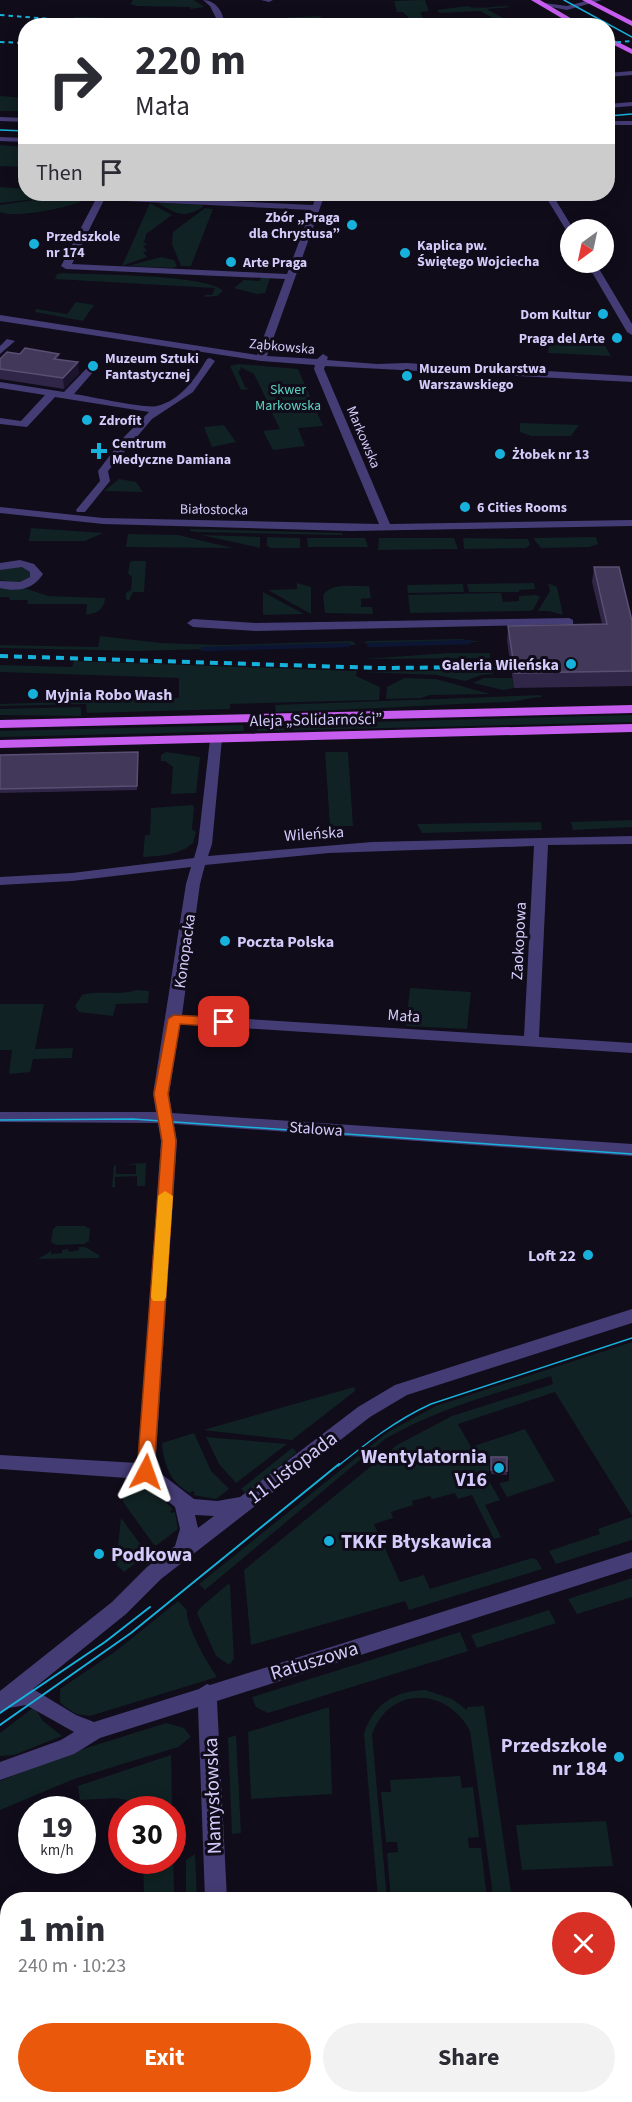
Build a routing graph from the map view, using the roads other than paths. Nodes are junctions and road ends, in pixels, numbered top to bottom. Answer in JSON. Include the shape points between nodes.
{"nodes":[{"id":1,"x":207,"y":0,"type":"edge"},
{"id":2,"x":535,"y":0,"type":"edge"},
{"id":3,"x":592,"y":1,"type":"edge"},
{"id":4,"x":544,"y":5,"type":"junction"},
{"id":5,"x":220,"y":18,"type":"edge"},
{"id":6,"x":567,"y":18,"type":"edge"},
{"id":7,"x":632,"y":24,"type":"edge"},
{"id":8,"x":615,"y":43,"type":"edge"},
{"id":9,"x":632,"y":52,"type":"edge"},
{"id":10,"x":632,"y":73,"type":"edge"},
{"id":11,"x":615,"y":74,"type":"edge"},
{"id":12,"x":632,"y":104,"type":"edge"},
{"id":13,"x":615,"y":105,"type":"edge"},
{"id":14,"x":0,"y":119,"type":"edge"},
{"id":15,"x":18,"y":120,"type":"edge"},
{"id":16,"x":615,"y":123,"type":"edge"},
{"id":17,"x":632,"y":123,"type":"edge"},
{"id":18,"x":0,"y":139,"type":"edge"},
{"id":19,"x":18,"y":140,"type":"edge"},
{"id":20,"x":99,"y":201,"type":"edge"},
{"id":21,"x":180,"y":201,"type":"edge"},
{"id":22,"x":319,"y":201,"type":"edge"},
{"id":23,"x":552,"y":201,"type":"edge"},
{"id":24,"x":317,"y":208,"type":"junction"},
{"id":25,"x":563,"y":219,"type":"edge"},
{"id":26,"x":597,"y":273,"type":"edge"},
{"id":27,"x":292,"y":277,"type":"junction"},
{"id":28,"x":0,"y":318,"type":"edge"},
{"id":29,"x":632,"y":332,"type":"edge"},
{"id":30,"x":10,"y":341,"type":"dead end"},
{"id":31,"x":0,"y":351,"type":"edge"},
{"id":32,"x":262,"y":355,"type":"junction"},
{"id":33,"x":322,"y":360,"type":"junction"},
{"id":34,"x":210,"y":361,"type":"dead end"},
{"id":35,"x":89,"y":371,"type":"dead end"},
{"id":36,"x":632,"y":380,"type":"edge"},
{"id":37,"x":0,"y":385,"type":"edge"},
{"id":38,"x":52,"y":393,"type":"junction"},
{"id":39,"x":66,"y":396,"type":"junction"},
{"id":40,"x":156,"y":410,"type":"junction"},
{"id":41,"x":0,"y":421,"type":"edge"},
{"id":42,"x":0,"y":510,"type":"edge"},
{"id":43,"x":81,"y":510,"type":"dead end"},
{"id":44,"x":632,"y":523,"type":"edge"},
{"id":45,"x":386,"y":528,"type":"junction"},
{"id":46,"x":429,"y":528,"type":"junction"},
{"id":47,"x":632,"y":530,"type":"edge"},
{"id":48,"x":0,"y":567,"type":"edge"},
{"id":49,"x":0,"y":584,"type":"edge"},
{"id":50,"x":569,"y":622,"type":"edge"},
{"id":51,"x":193,"y":623,"type":"dead end"},
{"id":52,"x":632,"y":709,"type":"edge"},
{"id":53,"x":0,"y":724,"type":"edge"},
{"id":54,"x":632,"y":728,"type":"edge"},
{"id":55,"x":216,"y":739,"type":"junction"},
{"id":56,"x":0,"y":744,"type":"edge"},
{"id":57,"x":632,"y":840,"type":"edge"},
{"id":58,"x":541,"y":842,"type":"junction"},
{"id":59,"x":200,"y":861,"type":"junction"},
{"id":60,"x":0,"y":880,"type":"edge"},
{"id":61,"x":174,"y":1019,"type":"junction"},
{"id":62,"x":531,"y":1042,"type":"junction"},
{"id":63,"x":632,"y":1048,"type":"edge"},
{"id":64,"x":0,"y":1117,"type":"edge"},
{"id":65,"x":165,"y":1118,"type":"junction"},
{"id":66,"x":632,"y":1150,"type":"edge"},
{"id":67,"x":632,"y":1316,"type":"edge"},
{"id":68,"x":0,"y":1462,"type":"edge"},
{"id":69,"x":146,"y":1472,"type":"junction"},
{"id":70,"x":251,"y":1497,"type":"junction"},
{"id":71,"x":183,"y":1502,"type":"junction"},
{"id":72,"x":183,"y":1550,"type":"junction"},
{"id":73,"x":632,"y":1560,"type":"edge"},
{"id":74,"x":207,"y":1693,"type":"junction"},
{"id":75,"x":2,"y":1701,"type":"edge"},
{"id":76,"x":94,"y":1731,"type":"junction"},
{"id":77,"x":0,"y":1770,"type":"edge"},
{"id":78,"x":216,"y":1892,"type":"edge"}],
"edges":[{"from":1,"to":5,"type":"street"},
{"from":2,"to":4,"type":"main road"},
{"from":3,"to":4,"type":"street","via":[[567,8]]},
{"from":3,"to":7,"type":"main road"},
{"from":4,"to":6,"type":"main road"},
{"from":8,"to":9,"type":"main road"},
{"from":10,"to":11,"type":"street"},
{"from":12,"to":13,"type":"street"},
{"from":14,"to":15,"type":"street"},
{"from":16,"to":17,"type":"street"},
{"from":18,"to":19,"type":"street"},
{"from":20,"to":27,"type":"street","via":[[66,266]]},
{"from":21,"to":24,"type":"street"},
{"from":22,"to":24,"type":"street"},
{"from":23,"to":25,"type":"street"},
{"from":24,"to":27,"type":"street"},
{"from":26,"to":29,"type":"street"},
{"from":27,"to":32,"type":"street"},
{"from":28,"to":32,"type":"street","name":"Ząbkowska","via":[[157,341],[174,347]]},
{"from":30,"to":31,"type":"street"},
{"from":32,"to":33,"type":"street","name":"Ząbkowska"},
{"from":33,"to":36,"type":"street","name":"Ząbkowska","via":[[377,368],[406,366]]},
{"from":33,"to":45,"type":"street","name":"Markowska","via":[[320,372]]},
{"from":34,"to":40,"type":"street","via":[[187,392]]},
{"from":35,"to":39,"type":"street"},
{"from":37,"to":38,"type":"street"},
{"from":38,"to":39,"type":"street"},
{"from":38,"to":41,"type":"street","via":[[23,425]]},
{"from":39,"to":40,"type":"street"},
{"from":40,"to":43,"type":"street","via":[[103,471],[105,481]]},
{"from":42,"to":45,"type":"street","name":"Białostocka","via":[[103,521]]},
{"from":44,"to":46,"type":"street","name":"Białostocka"},
{"from":45,"to":46,"type":"street","name":"Białostocka"},
{"from":46,"to":47,"type":"street","name":"Białostocka","via":[[497,534]]},
{"from":48,"to":49,"type":"street","via":[[26,565],[37,574],[22,585]]},
{"from":50,"to":51,"type":"street","via":[[256,627]]},
{"from":52,"to":53,"type":"main road","name":"Aleja „Solidarności”"},
{"from":54,"to":55,"type":"main road","name":"Aleja „Solidarności”"},
{"from":55,"to":56,"type":"main road","name":"Aleja „Solidarności”"},
{"from":55,"to":59,"type":"street","name":"Konopacka"},
{"from":57,"to":58,"type":"street","name":"Wileńska"},
{"from":58,"to":59,"type":"street","name":"Wileńska","via":[[355,847]]},
{"from":58,"to":62,"type":"street","name":"Zaokopowa"},
{"from":59,"to":60,"type":"street","name":"Wileńska"},
{"from":59,"to":61,"type":"street","name":"Konopacka","via":[[193,884]]},
{"from":61,"to":62,"type":"street","name":"Mała"},
{"from":61,"to":65,"type":"street","name":"Konopacka","via":[[161,1094]]},
{"from":62,"to":63,"type":"street","name":"Mała"},
{"from":64,"to":65,"type":"street","name":"Stalowa"},
{"from":65,"to":66,"type":"street","name":"Stalowa"},
{"from":65,"to":69,"type":"street","name":"Konopacka","via":[[169,1141]]},
{"from":67,"to":70,"type":"street","name":"11 Listopada","via":[[401,1390],[364,1412]]},
{"from":68,"to":69,"type":"street"},
{"from":69,"to":71,"type":"street"},
{"from":70,"to":71,"type":"street","via":[[221,1509]]},
{"from":70,"to":72,"type":"street","name":"11 Listopada"},
{"from":71,"to":72,"type":"street","via":[[189,1529]]},
{"from":72,"to":75,"type":"street","name":"11 Listopada","via":[[119,1608]]},
{"from":73,"to":74,"type":"street","name":"Ratuszowa"},
{"from":74,"to":76,"type":"street","name":"Ratuszowa"},
{"from":74,"to":78,"type":"street","name":"Namysłowska"},
{"from":75,"to":76,"type":"street","via":[[28,1696]]},
{"from":76,"to":77,"type":"street","name":"Ratuszowa","via":[[67,1747]]}]}
